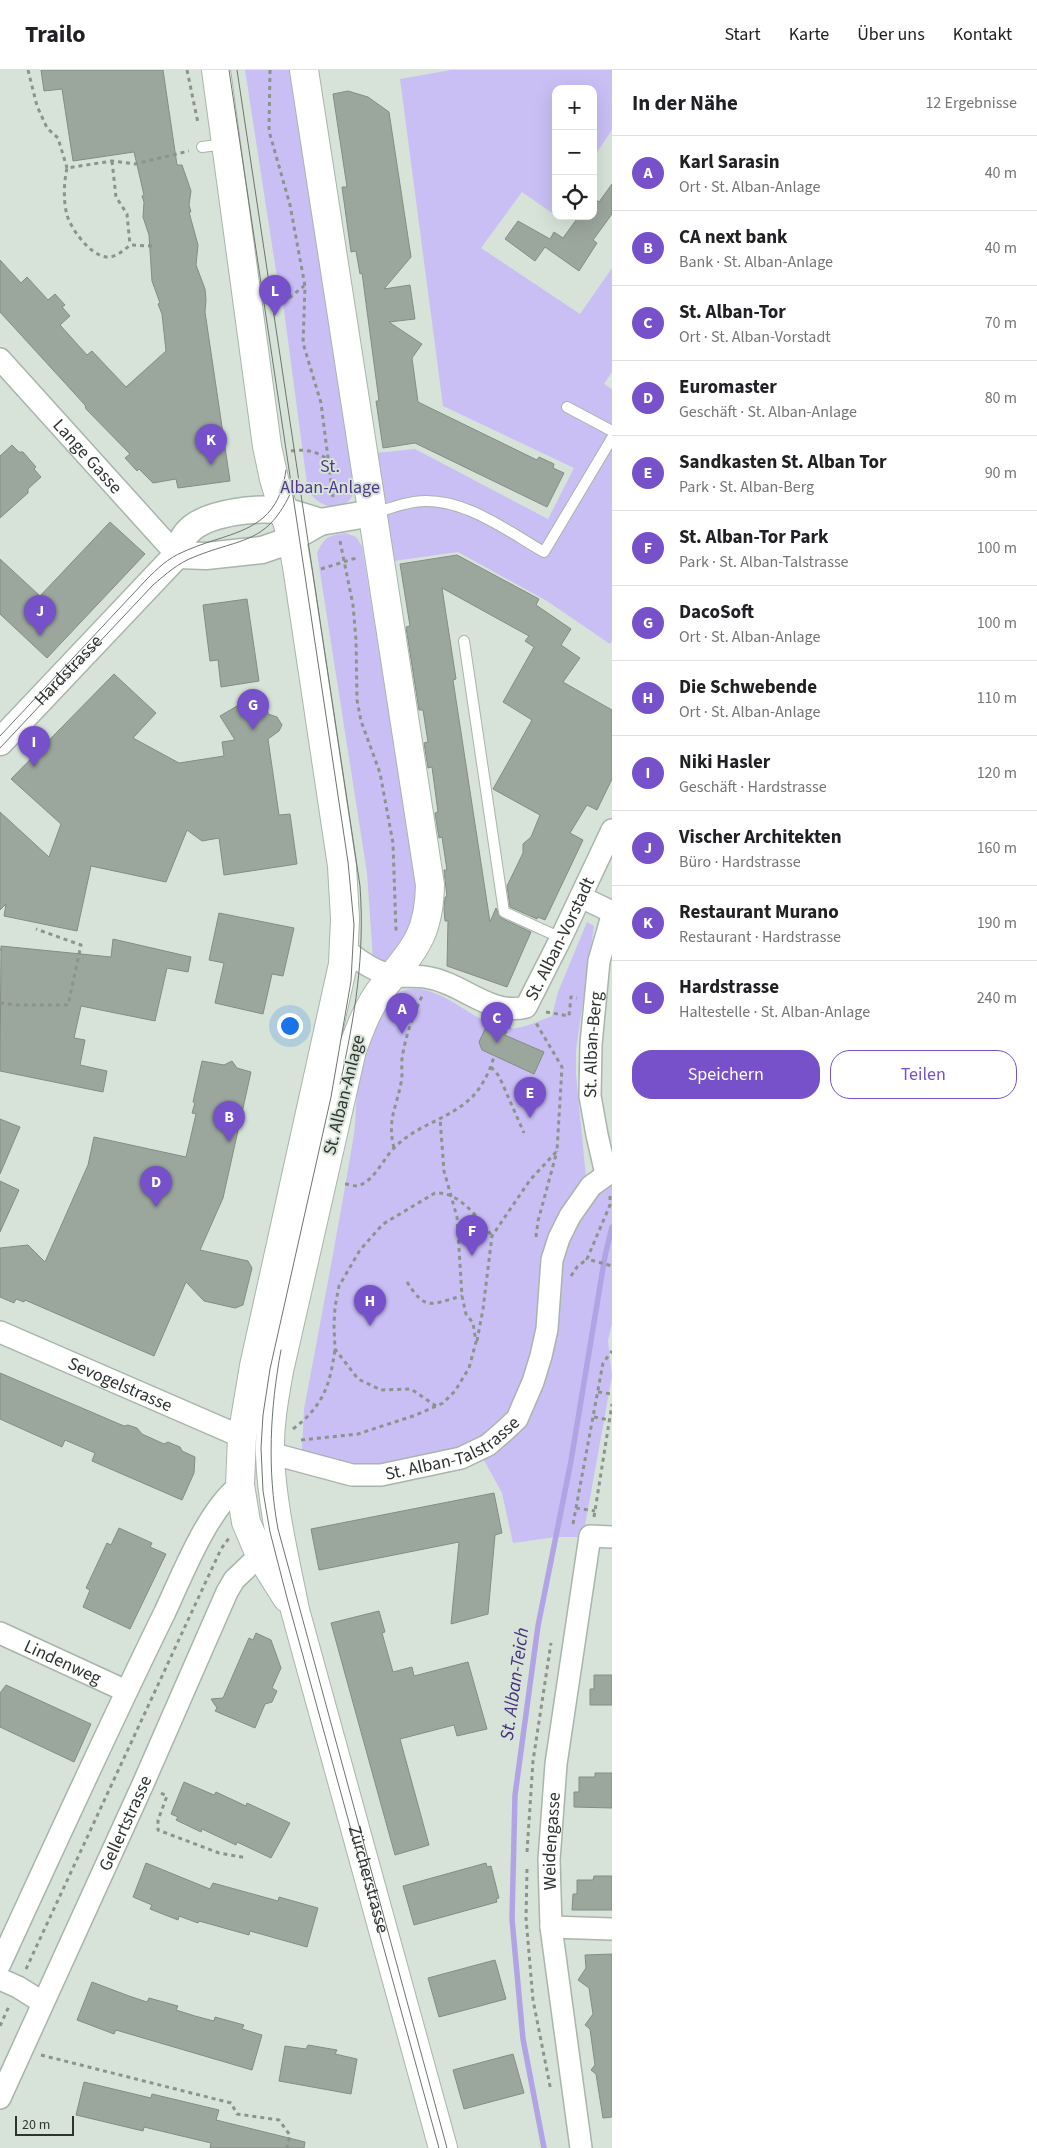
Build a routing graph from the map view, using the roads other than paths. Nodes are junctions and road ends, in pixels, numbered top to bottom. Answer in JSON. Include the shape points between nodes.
{"nodes":[{"id":1,"x":216,"y":70,"type":"edge"},
{"id":2,"x":304,"y":70,"type":"edge"},
{"id":3,"x":0,"y":359,"type":"edge"},
{"id":4,"x":567,"y":406,"type":"dead end"},
{"id":5,"x":612,"y":431,"type":"edge"},
{"id":6,"x":612,"y":438,"type":"edge"},
{"id":7,"x":285,"y":512,"type":"junction"},
{"id":8,"x":373,"y":514,"type":"junction"},
{"id":9,"x":331,"y":521,"type":"junction"},
{"id":10,"x":292,"y":538,"type":"junction"},
{"id":11,"x":177,"y":555,"type":"junction"},
{"id":12,"x":464,"y":641,"type":"dead end"},
{"id":13,"x":0,"y":742,"type":"edge"},
{"id":14,"x":612,"y":830,"type":"edge"},
{"id":15,"x":581,"y":897,"type":"junction"},
{"id":16,"x":612,"y":914,"type":"edge"},
{"id":17,"x":561,"y":938,"type":"junction"},
{"id":18,"x":403,"y":944,"type":"junction"},
{"id":19,"x":345,"y":949,"type":"junction"},
{"id":20,"x":394,"y":976,"type":"junction"},
{"id":21,"x":439,"y":981,"type":"junction"},
{"id":22,"x":609,"y":1172,"type":"edge"},
{"id":23,"x":0,"y":1332,"type":"edge"},
{"id":24,"x":242,"y":1437,"type":"junction"},
{"id":25,"x":278,"y":1443,"type":"junction"},
{"id":26,"x":240,"y":1485,"type":"junction"},
{"id":27,"x":275,"y":1498,"type":"junction"},
{"id":28,"x":279,"y":1526,"type":"junction"},
{"id":29,"x":612,"y":1537,"type":"edge"},
{"id":30,"x":260,"y":1555,"type":"junction"},
{"id":31,"x":295,"y":1610,"type":"junction"},
{"id":32,"x":0,"y":1633,"type":"edge"},
{"id":33,"x":126,"y":1691,"type":"junction"},
{"id":34,"x":551,"y":1927,"type":"junction"},
{"id":35,"x":612,"y":1929,"type":"edge"},
{"id":36,"x":0,"y":1964,"type":"edge"},
{"id":37,"x":9,"y":1983,"type":"edge"},
{"id":38,"x":42,"y":2002,"type":"junction"},
{"id":39,"x":0,"y":2098,"type":"edge"},
{"id":40,"x":443,"y":2148,"type":"edge"},
{"id":41,"x":581,"y":2148,"type":"edge"}],
"edges":[{"from":1,"to":7,"type":"main road","name":"St. Alban-Anlage","via":[[214,146],[267,446]]},
{"from":2,"to":8,"type":"main road","name":"St. Alban-Anlage"},
{"from":3,"to":11,"type":"street","name":"Lange Gasse"},
{"from":4,"to":5,"type":"lane"},
{"from":6,"to":8,"type":"lane","via":[[544,552],[459,506],[415,502]]},
{"from":7,"to":9,"type":"street","name":"Hardstrasse"},
{"from":7,"to":10,"type":"main road","name":"St. Alban-Anlage"},
{"from":7,"to":11,"type":"street","name":"Hardstrasse","via":[[256,509],[204,521],[186,534]]},
{"from":8,"to":9,"type":"street","name":"Hardstrasse"},
{"from":8,"to":18,"type":"main road","name":"St. Alban-Anlage","via":[[430,886],[424,929]]},
{"from":9,"to":10,"type":"street","name":"Hardstrasse"},
{"from":10,"to":11,"type":"street","name":"Hardstrasse","via":[[262,550],[206,556]]},
{"from":10,"to":19,"type":"main road","name":"St. Alban-Anlage","via":[[342,866]]},
{"from":11,"to":13,"type":"street","name":"Hardstrasse"},
{"from":12,"to":17,"type":"lane","via":[[504,912]]},
{"from":14,"to":15,"type":"street","name":"St. Alban-Vorstadt"},
{"from":15,"to":16,"type":"street","name":"St. Alban-Berg"},
{"from":15,"to":17,"type":"street","name":"St. Alban-Vorstadt"},
{"from":16,"to":22,"type":"street","name":"St. Alban-Berg","via":[[599,961],[594,1000],[590,1096],[597,1135]]},
{"from":17,"to":21,"type":"street","name":"St. Alban-Vorstadt","via":[[526,1008],[496,1007]]},
{"from":18,"to":20,"type":"main road","name":"St. Alban-Anlage"},
{"from":18,"to":21,"type":"street","name":"St. Alban-Vorstadt"},
{"from":19,"to":20,"type":"street","name":"St. Alban-Vorstadt","via":[[362,962]]},
{"from":19,"to":24,"type":"main road","name":"St. Alban-Anlage","via":[[254,1366]]},
{"from":20,"to":21,"type":"street","name":"St. Alban-Vorstadt"},
{"from":20,"to":25,"type":"main road","name":"St. Alban-Anlage","via":[[366,1013],[352,1050],[279,1371],[272,1412]]},
{"from":22,"to":25,"type":"street","name":"St. Alban-Talstrasse","via":[[591,1186],[559,1238],[552,1260],[547,1329],[533,1382],[516,1419],[488,1445],[461,1458],[381,1475],[352,1475]]},
{"from":23,"to":24,"type":"street","name":"Sevogelstrasse"},
{"from":24,"to":25,"type":"main road"},
{"from":24,"to":26,"type":"main road","name":"Zürcherstrasse"},
{"from":25,"to":26,"type":"main road"},
{"from":25,"to":27,"type":"main road","name":"Zürcherstrasse"},
{"from":26,"to":27,"type":"main road","via":[[256,1488]]},
{"from":26,"to":30,"type":"main road","name":"Zürcherstrasse","via":[[246,1522]]},
{"from":26,"to":33,"type":"street","via":[[215,1511]]},
{"from":27,"to":28,"type":"main road","name":"Zürcherstrasse"},
{"from":28,"to":30,"type":"main road"},
{"from":28,"to":31,"type":"main road","name":"Zürcherstrasse"},
{"from":29,"to":34,"type":"street","name":"Weidengasse","via":[[590,1536],[556,1764],[549,1860]]},
{"from":30,"to":31,"type":"main road","name":"Zürcherstrasse"},
{"from":30,"to":38,"type":"street","name":"Gellertstrasse","via":[[234,1580],[227,1592]]},
{"from":31,"to":40,"type":"main road","name":"Zürcherstrasse"},
{"from":32,"to":33,"type":"street","name":"Lindenweg"},
{"from":33,"to":36,"type":"street"},
{"from":34,"to":35,"type":"street"},
{"from":34,"to":41,"type":"street","name":"Weidengasse"},
{"from":37,"to":38,"type":"street"},
{"from":38,"to":39,"type":"street","name":"Gellertstrasse"}]}
